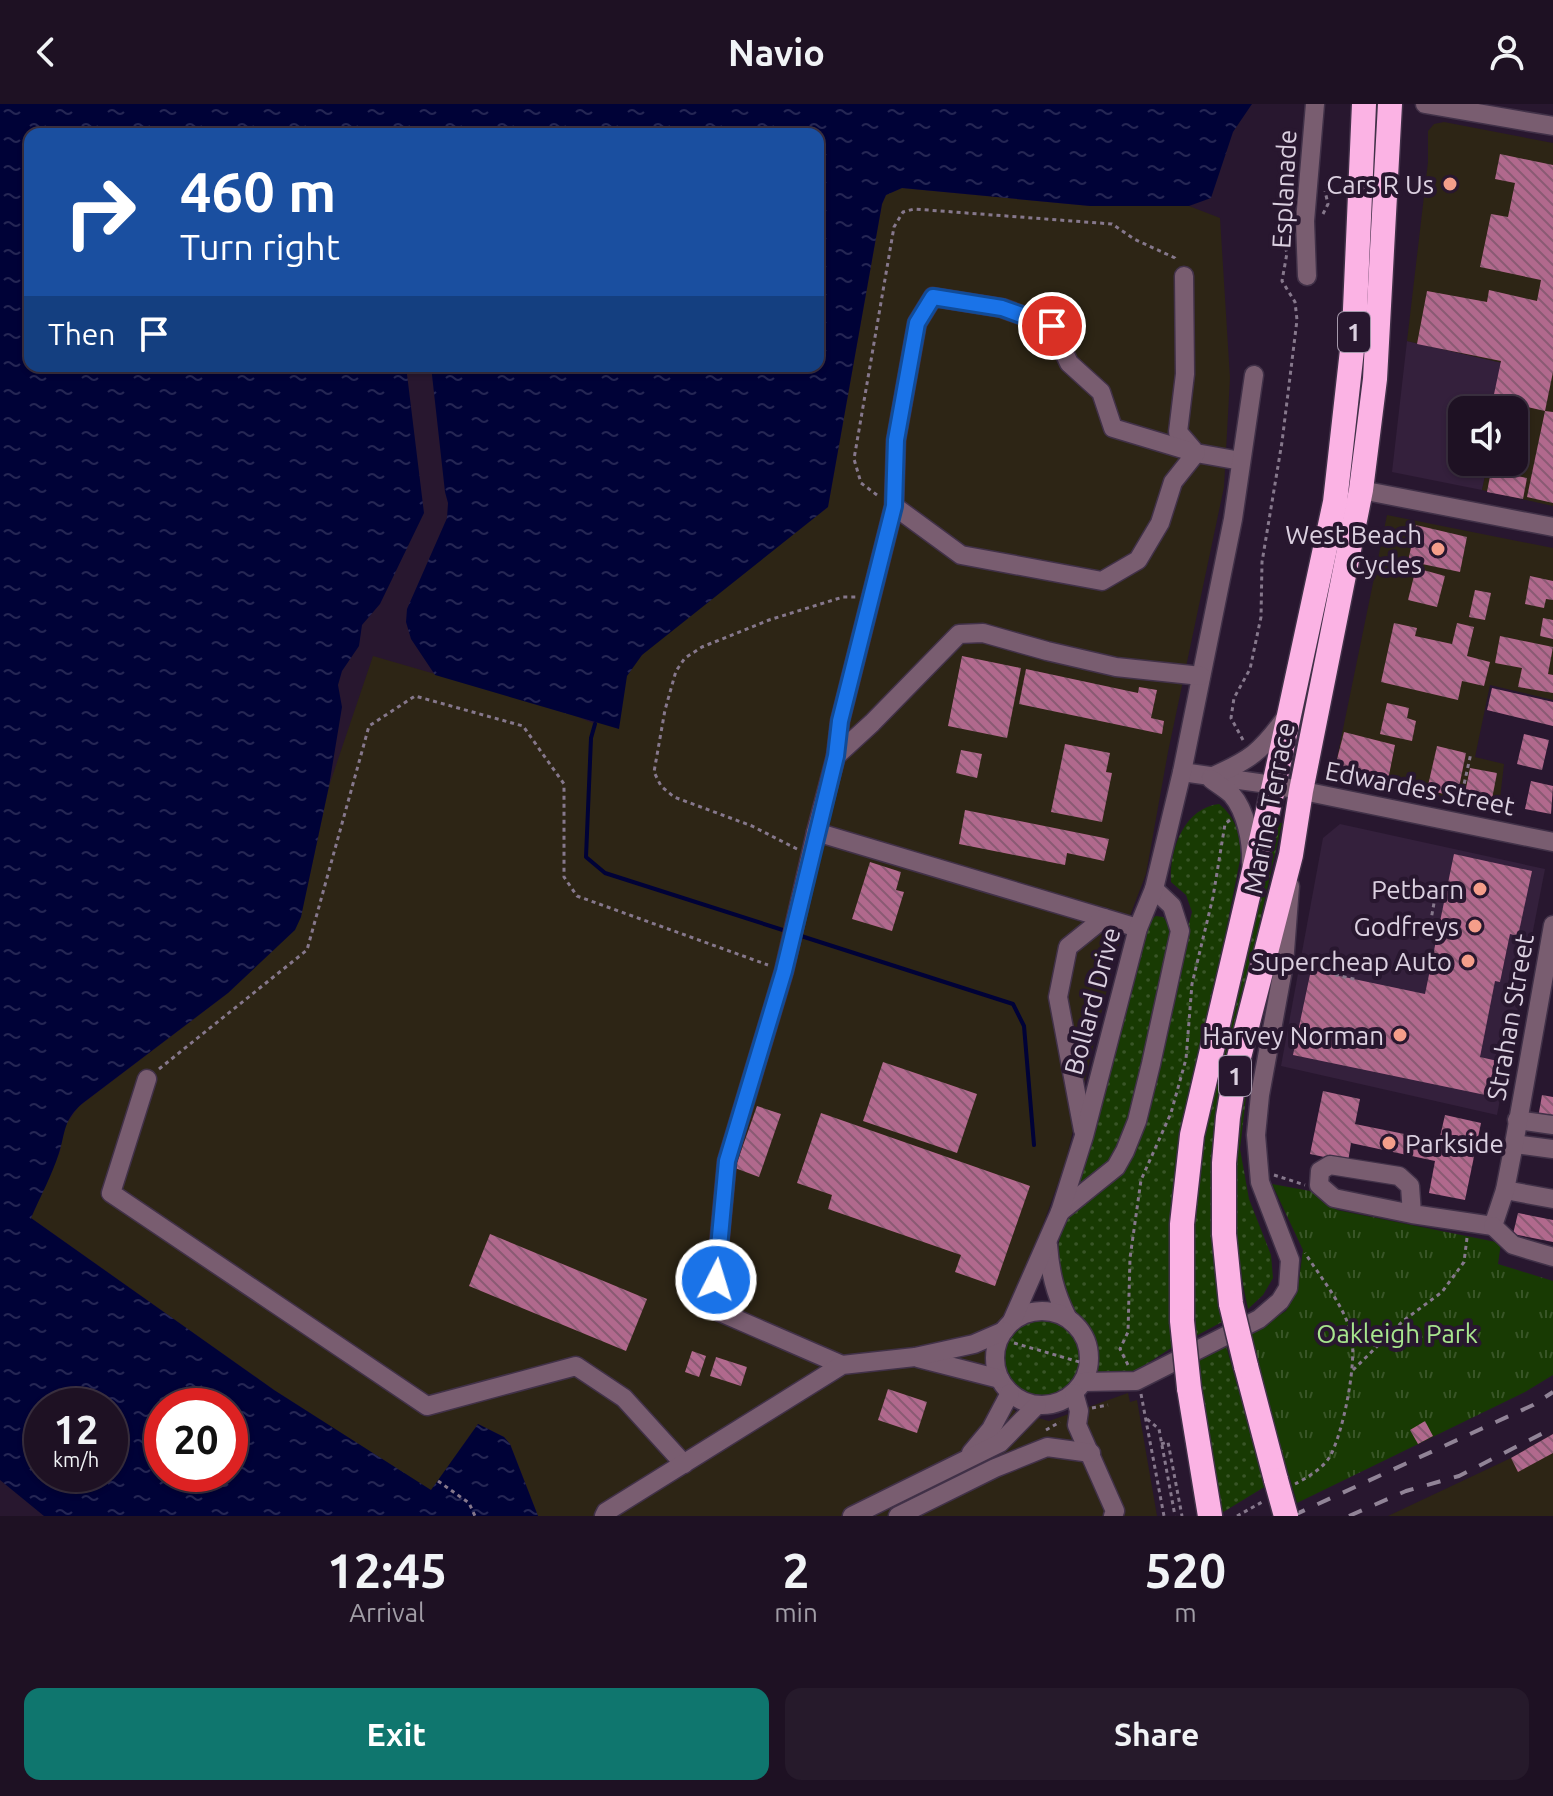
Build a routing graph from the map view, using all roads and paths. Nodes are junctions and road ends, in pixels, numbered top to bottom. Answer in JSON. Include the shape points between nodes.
{"nodes":[{"id":1,"x":1315,"y":104,"type":"edge"},
{"id":2,"x":1364,"y":104,"type":"edge"},
{"id":3,"x":1390,"y":104,"type":"edge"},
{"id":4,"x":1425,"y":104,"type":"edge"},
{"id":5,"x":1553,"y":126,"type":"edge"},
{"id":6,"x":1184,"y":276,"type":"dead end"},
{"id":7,"x":1307,"y":276,"type":"dead end"},
{"id":8,"x":1254,"y":375,"type":"dead end"},
{"id":9,"x":1196,"y":453,"type":"junction"},
{"id":10,"x":1241,"y":461,"type":"junction"},
{"id":11,"x":1361,"y":490,"type":"junction"},
{"id":12,"x":894,"y":506,"type":"junction"},
{"id":13,"x":1553,"y":527,"type":"edge"},
{"id":14,"x":871,"y":598,"type":"junction"},
{"id":15,"x":1201,"y":676,"type":"junction"},
{"id":16,"x":1291,"y":710,"type":"junction"},
{"id":17,"x":1471,"y":753,"type":"dead end"},
{"id":18,"x":836,"y":756,"type":"junction"},
{"id":19,"x":1182,"y":772,"type":"junction"},
{"id":20,"x":1208,"y":778,"type":"junction"},
{"id":21,"x":1274,"y":785,"type":"junction"},
{"id":22,"x":1301,"y":791,"type":"junction"},
{"id":23,"x":1456,"y":821,"type":"junction"},
{"id":24,"x":816,"y":832,"type":"junction"},
{"id":25,"x":1553,"y":842,"type":"edge"},
{"id":26,"x":1291,"y":855,"type":"junction"},
{"id":27,"x":811,"y":856,"type":"junction"},
{"id":28,"x":1154,"y":889,"type":"junction"},
{"id":29,"x":1250,"y":891,"type":"junction"},
{"id":30,"x":1434,"y":903,"type":"dead end"},
{"id":31,"x":1104,"y":918,"type":"junction"},
{"id":32,"x":1553,"y":925,"type":"edge"},
{"id":33,"x":1138,"y":928,"type":"junction"},
{"id":34,"x":1429,"y":931,"type":"dead end"},
{"id":35,"x":786,"y":962,"type":"junction"},
{"id":36,"x":1327,"y":973,"type":"dead end"},
{"id":37,"x":1358,"y":980,"type":"dead end"},
{"id":38,"x":1544,"y":1019,"type":"edge"},
{"id":39,"x":147,"y":1079,"type":"joint"},
{"id":40,"x":1517,"y":1120,"type":"junction"},
{"id":41,"x":1553,"y":1125,"type":"edge"},
{"id":42,"x":1084,"y":1136,"type":"junction"},
{"id":43,"x":1514,"y":1144,"type":"junction"},
{"id":44,"x":1553,"y":1149,"type":"edge"},
{"id":45,"x":1258,"y":1170,"type":"junction"},
{"id":46,"x":1505,"y":1190,"type":"junction"},
{"id":47,"x":1334,"y":1198,"type":"junction"},
{"id":48,"x":1553,"y":1199,"type":"edge"},
{"id":49,"x":1060,"y":1212,"type":"junction"},
{"id":50,"x":1412,"y":1214,"type":"junction"},
{"id":51,"x":1470,"y":1222,"type":"junction"},
{"id":52,"x":1493,"y":1226,"type":"junction"},
{"id":53,"x":1048,"y":1242,"type":"junction"},
{"id":54,"x":1303,"y":1250,"type":"dead end"},
{"id":55,"x":1553,"y":1257,"type":"edge"},
{"id":56,"x":1067,"y":1317,"type":"junction"},
{"id":57,"x":1009,"y":1332,"type":"junction"},
{"id":58,"x":1352,"y":1335,"type":"junction"},
{"id":59,"x":1376,"y":1346,"type":"junction"},
{"id":60,"x":915,"y":1357,"type":"junction"},
{"id":61,"x":842,"y":1365,"type":"junction"},
{"id":62,"x":1351,"y":1372,"type":"junction"},
{"id":63,"x":1005,"y":1386,"type":"junction"},
{"id":64,"x":1076,"y":1399,"type":"junction"},
{"id":65,"x":1041,"y":1405,"type":"junction"},
{"id":66,"x":1108,"y":1405,"type":"dead end"},
{"id":67,"x":1146,"y":1418,"type":"dead end"},
{"id":68,"x":1040,"y":1433,"type":"dead end"},
{"id":69,"x":1161,"y":1444,"type":"junction"},
{"id":70,"x":1091,"y":1453,"type":"junction"},
{"id":71,"x":970,"y":1455,"type":"junction"},
{"id":72,"x":684,"y":1464,"type":"junction"},
{"id":73,"x":438,"y":1481,"type":"dead end"},
{"id":74,"x":1282,"y":1495,"type":"edge"},
{"id":75,"x":1209,"y":1511,"type":"edge"},
{"id":76,"x":475,"y":1516,"type":"edge"},
{"id":77,"x":604,"y":1516,"type":"edge"},
{"id":78,"x":852,"y":1516,"type":"edge"},
{"id":79,"x":898,"y":1516,"type":"edge"},
{"id":80,"x":1113,"y":1516,"type":"edge"},
{"id":81,"x":1175,"y":1516,"type":"edge"},
{"id":82,"x":1182,"y":1516,"type":"edge"},
{"id":83,"x":1237,"y":1516,"type":"edge"}],
"edges":[{"from":1,"to":7,"type":"street","name":"Esplanade","via":[[1305,221]]},
{"from":2,"to":16,"type":"highway","name":"Marine Terrace","number":"1","via":[[1354,332],[1335,502]]},
{"from":3,"to":11,"type":"highway","name":"Marine Terrace","number":"1","via":[[1375,379]]},
{"from":4,"to":5,"type":"street"},
{"from":6,"to":9,"type":"street","via":[[1185,374],[1178,432]]},
{"from":8,"to":10,"type":"street","name":"Bollard Drive"},
{"from":9,"to":10,"type":"street"},
{"from":9,"to":12,"type":"street","via":[[1173,482],[1160,523],[1138,560],[1102,581],[961,555]]},
{"from":9,"to":12,"type":"street","via":[[1113,428],[1101,392],[1069,363],[1052,326],[1002,308],[933,297],[917,323],[896,440]]},
{"from":10,"to":15,"type":"street","name":"Bollard Drive"},
{"from":11,"to":13,"type":"street"},
{"from":11,"to":22,"type":"highway","name":"Marine Terrace","number":"1"},
{"from":12,"to":14,"type":"street"},
{"from":14,"to":18,"type":"street"},
{"from":14,"to":27,"type":"path","via":[[843,597],[702,647],[676,671],[665,710],[654,772],[661,786],[674,797],[752,826]]},
{"from":15,"to":18,"type":"street","via":[[1116,667],[983,633],[959,634]]},
{"from":15,"to":19,"type":"street","name":"Bollard Drive"},
{"from":16,"to":20,"type":"street","via":[[1260,751]]},
{"from":16,"to":21,"type":"highway","name":"Marine Terrace","number":"1"},
{"from":17,"to":23,"type":"path"},
{"from":18,"to":24,"type":"street"},
{"from":19,"to":20,"type":"street","name":"Edwardes Street"},
{"from":19,"to":28,"type":"street","name":"Bollard Drive"},
{"from":20,"to":21,"type":"street","name":"Edwardes Street"},
{"from":20,"to":29,"type":"street","via":[[1231,794],[1242,812],[1251,853]]},
{"from":21,"to":22,"type":"street","name":"Edwardes Street"},
{"from":21,"to":29,"type":"highway","name":"Marine Terrace","number":"1"},
{"from":22,"to":23,"type":"street","name":"Edwardes Street"},
{"from":22,"to":26,"type":"highway","name":"Marine Terrace","number":"1"},
{"from":23,"to":25,"type":"street","name":"Edwardes Street"},
{"from":24,"to":27,"type":"street"},
{"from":24,"to":31,"type":"street"},
{"from":26,"to":45,"type":"street","via":[[1284,964],[1260,1095]]},
{"from":26,"to":74,"type":"highway","name":"Marine Terrace","number":"1","bridge":true,"via":[[1236,1069],[1224,1163],[1231,1304]]},
{"from":27,"to":35,"type":"street"},
{"from":28,"to":33,"type":"street","name":"Bollard Drive"},
{"from":28,"to":49,"type":"street","via":[[1172,906],[1180,931],[1137,1121],[1116,1167]]},
{"from":29,"to":75,"type":"highway","name":"Marine Terrace","number":"1","bridge":true,"via":[[1192,1135],[1182,1224],[1182,1321]]},
{"from":30,"to":34,"type":"path"},
{"from":31,"to":33,"type":"street"},
{"from":31,"to":42,"type":"street","via":[[1068,947],[1058,997]]},
{"from":32,"to":38,"type":"street","name":"Strahan Street"},
{"from":33,"to":42,"type":"street","name":"Bollard Drive"},
{"from":35,"to":39,"type":"path","via":[[577,896],[564,877],[564,784],[523,726],[415,696],[369,726],[307,950]]},
{"from":35,"to":61,"type":"street","via":[[727,1161],[713,1309]]},
{"from":36,"to":37,"type":"path"},
{"from":38,"to":40,"type":"street","name":"Strahan Street"},
{"from":39,"to":72,"type":"street","via":[[111,1193],[427,1406],[576,1366],[624,1398]]},
{"from":40,"to":41,"type":"street"},
{"from":40,"to":43,"type":"street","name":"Strahan Street"},
{"from":42,"to":49,"type":"street","name":"Bollard Drive"},
{"from":43,"to":44,"type":"street"},
{"from":43,"to":46,"type":"street","name":"Strahan Street"},
{"from":45,"to":47,"type":"path"},
{"from":45,"to":64,"type":"street","via":[[1291,1265],[1280,1301],[1259,1319],[1136,1381]]},
{"from":46,"to":48,"type":"street"},
{"from":46,"to":52,"type":"street","name":"Strahan Street"},
{"from":47,"to":50,"type":"street"},
{"from":47,"to":50,"type":"street","via":[[1319,1185],[1320,1171],[1330,1165],[1399,1176],[1410,1186]]},
{"from":49,"to":53,"type":"street","name":"Bollard Drive"},
{"from":50,"to":51,"type":"street"},
{"from":51,"to":52,"type":"street"},
{"from":51,"to":59,"type":"path","via":[[1464,1262],[1455,1276]]},
{"from":52,"to":55,"type":"street","via":[[1513,1245]]},
{"from":53,"to":56,"type":"street","name":"Bollard Drive","via":[[1050,1273]]},
{"from":53,"to":57,"type":"street","name":"Bollard Drive"},
{"from":54,"to":58,"type":"path","via":[[1340,1306]]},
{"from":56,"to":57,"type":"street","via":[[1036,1311]]},
{"from":56,"to":64,"type":"street","name":"Bollard Drive","via":[[1086,1339],[1090,1354]]},
{"from":57,"to":60,"type":"street"},
{"from":57,"to":63,"type":"street","name":"Bollard Drive","via":[[995,1356]]},
{"from":57,"to":64,"type":"path"},
{"from":58,"to":59,"type":"path"},
{"from":58,"to":62,"type":"path"},
{"from":59,"to":62,"type":"path"},
{"from":60,"to":61,"type":"street"},
{"from":60,"to":63,"type":"street"},
{"from":61,"to":72,"type":"street"},
{"from":62,"to":74,"type":"path","via":[[1340,1432],[1327,1461]]},
{"from":63,"to":65,"type":"street","via":[[1023,1401]]},
{"from":63,"to":71,"type":"street","via":[[991,1429]]},
{"from":64,"to":65,"type":"street"},
{"from":64,"to":65,"type":"street"},
{"from":64,"to":66,"type":"path"},
{"from":64,"to":68,"type":"path"},
{"from":64,"to":70,"type":"street"},
{"from":65,"to":71,"type":"street","via":[[1000,1443]]},
{"from":67,"to":69,"type":"path","via":[[1159,1429]]},
{"from":69,"to":81,"type":"path"},
{"from":69,"to":82,"type":"path","via":[[1168,1442]]},
{"from":70,"to":79,"type":"street","via":[[1047,1447]]},
{"from":70,"to":80,"type":"street"},
{"from":71,"to":78,"type":"street"},
{"from":72,"to":77,"type":"street"},
{"from":73,"to":76,"type":"path","via":[[469,1503]]},
{"from":74,"to":83,"type":"path"}]}
